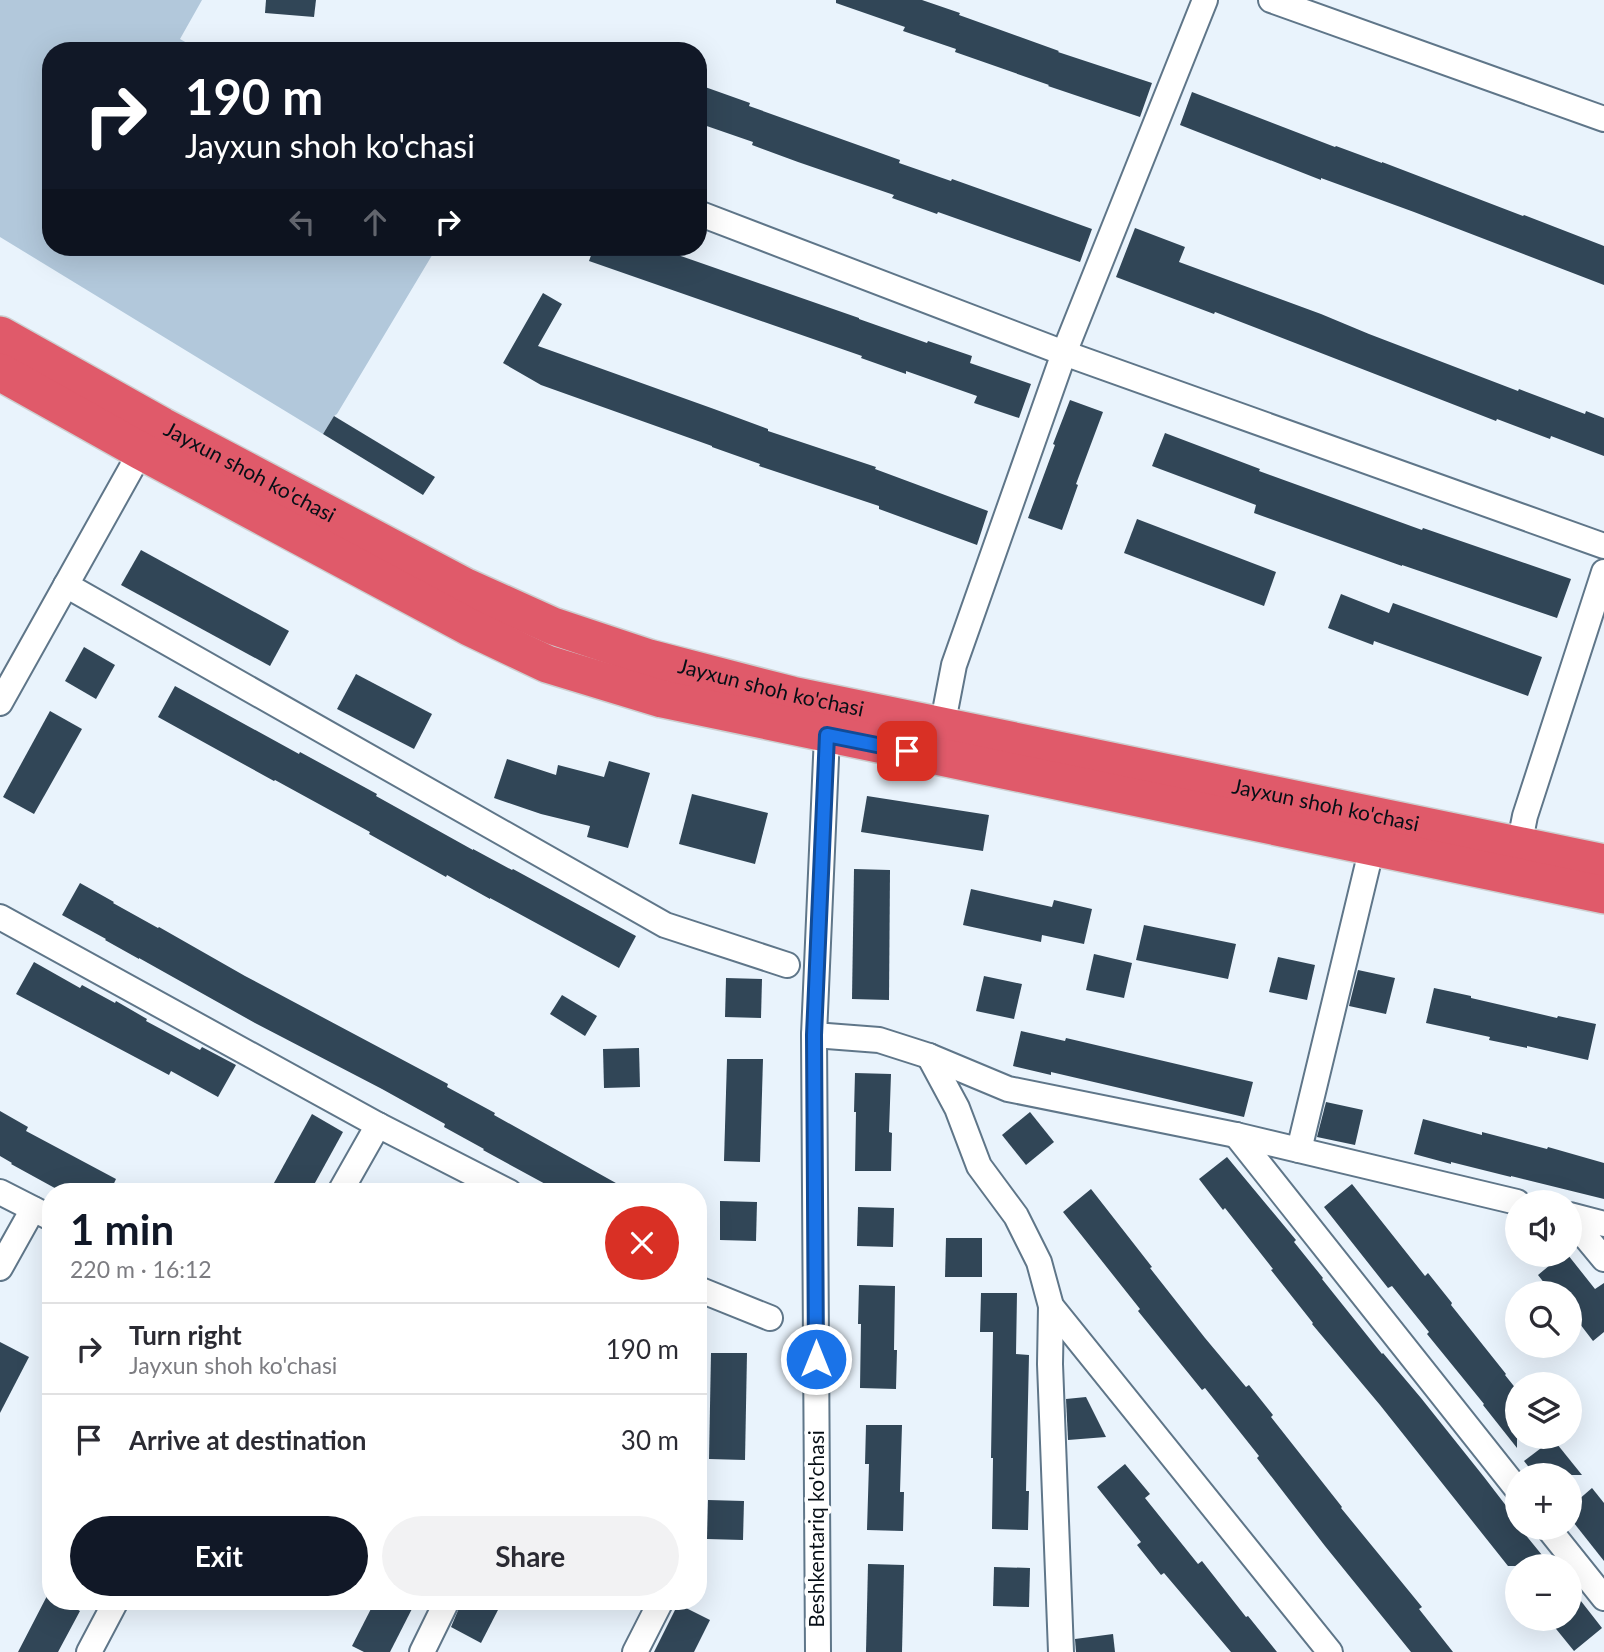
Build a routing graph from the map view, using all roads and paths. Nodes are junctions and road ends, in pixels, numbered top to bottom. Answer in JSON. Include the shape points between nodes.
{"nodes":[{"id":1,"x":1205,"y":0,"type":"edge"},
{"id":2,"x":1271,"y":0,"type":"edge"},
{"id":3,"x":1604,"y":119,"type":"edge"},
{"id":4,"x":707,"y":215,"type":"edge"},
{"id":5,"x":0,"y":335,"type":"edge"},
{"id":6,"x":1064,"y":353,"type":"junction"},
{"id":7,"x":0,"y":372,"type":"edge"},
{"id":8,"x":141,"y":451,"type":"junction"},
{"id":9,"x":1604,"y":546,"type":"edge"},
{"id":10,"x":1604,"y":572,"type":"edge"},
{"id":11,"x":66,"y":585,"type":"junction"},
{"id":12,"x":0,"y":703,"type":"edge"},
{"id":13,"x":942,"y":727,"type":"junction"},
{"id":14,"x":827,"y":735,"type":"junction"},
{"id":15,"x":1519,"y":846,"type":"junction"},
{"id":16,"x":1372,"y":847,"type":"junction"},
{"id":17,"x":1604,"y":863,"type":"edge"},
{"id":18,"x":1604,"y":895,"type":"edge"},
{"id":19,"x":0,"y":917,"type":"edge"},
{"id":20,"x":787,"y":965,"type":"dead end"},
{"id":21,"x":814,"y":1035,"type":"junction"},
{"id":22,"x":929,"y":1056,"type":"junction"},
{"id":23,"x":378,"y":1125,"type":"junction"},
{"id":24,"x":1236,"y":1135,"type":"junction"},
{"id":25,"x":1298,"y":1150,"type":"junction"},
{"id":26,"x":345,"y":1183,"type":"edge"},
{"id":27,"x":491,"y":1183,"type":"edge"},
{"id":28,"x":0,"y":1192,"type":"edge"},
{"id":29,"x":1505,"y":1199,"type":"edge"},
{"id":30,"x":42,"y":1214,"type":"edge"},
{"id":31,"x":1582,"y":1219,"type":"edge"},
{"id":32,"x":1604,"y":1224,"type":"edge"},
{"id":33,"x":1582,"y":1231,"type":"edge"},
{"id":34,"x":1604,"y":1259,"type":"edge"},
{"id":35,"x":0,"y":1268,"type":"edge"},
{"id":36,"x":707,"y":1293,"type":"edge"},
{"id":37,"x":1051,"y":1306,"type":"junction"},
{"id":38,"x":770,"y":1318,"type":"dead end"},
{"id":39,"x":1505,"y":1474,"type":"edge"},
{"id":40,"x":1558,"y":1540,"type":"edge"},
{"id":41,"x":1604,"y":1598,"type":"edge"},
{"id":42,"x":111,"y":1610,"type":"edge"},
{"id":43,"x":443,"y":1610,"type":"edge"},
{"id":44,"x":656,"y":1610,"type":"edge"},
{"id":45,"x":89,"y":1652,"type":"edge"},
{"id":46,"x":422,"y":1652,"type":"edge"},
{"id":47,"x":635,"y":1652,"type":"edge"},
{"id":48,"x":818,"y":1652,"type":"edge"},
{"id":49,"x":1061,"y":1652,"type":"edge"},
{"id":50,"x":1331,"y":1652,"type":"edge"}],
"edges":[{"from":1,"to":6,"type":"street"},
{"from":2,"to":3,"type":"street"},
{"from":4,"to":6,"type":"street"},
{"from":5,"to":13,"type":"highway","name":"Jayxun shoh ko'chasi","via":[[464,586],[553,626],[649,658]]},
{"from":6,"to":9,"type":"street"},
{"from":6,"to":13,"type":"street","via":[[954,665]]},
{"from":7,"to":8,"type":"highway","name":"Jayxun shoh ko'chasi"},
{"from":8,"to":11,"type":"street"},
{"from":8,"to":14,"type":"highway","name":"Jayxun shoh ko'chasi","via":[[547,664],[662,699]]},
{"from":10,"to":15,"type":"street"},
{"from":11,"to":12,"type":"street"},
{"from":11,"to":20,"type":"street","via":[[665,925]]},
{"from":13,"to":15,"type":"highway","name":"Jayxun shoh ko'chasi"},
{"from":14,"to":16,"type":"highway","name":"Jayxun shoh ko'chasi"},
{"from":14,"to":21,"type":"street","name":"Beshkentariq ko'chasi"},
{"from":15,"to":17,"type":"highway","name":"Jayxun shoh ko'chasi"},
{"from":16,"to":18,"type":"highway","name":"Jayxun shoh ko'chasi"},
{"from":16,"to":25,"type":"street"},
{"from":19,"to":23,"type":"street"},
{"from":21,"to":22,"type":"street","via":[[879,1040]]},
{"from":21,"to":48,"type":"street","name":"Beshkentariq ko'chasi"},
{"from":22,"to":24,"type":"street","via":[[1007,1089]]},
{"from":22,"to":37,"type":"street","via":[[957,1108],[979,1166],[1016,1216],[1039,1262]]},
{"from":23,"to":26,"type":"street"},
{"from":23,"to":27,"type":"street"},
{"from":24,"to":25,"type":"street"},
{"from":24,"to":39,"type":"street"},
{"from":25,"to":29,"type":"street"},
{"from":28,"to":30,"type":"street"},
{"from":30,"to":35,"type":"street"},
{"from":31,"to":32,"type":"street"},
{"from":33,"to":34,"type":"street"},
{"from":36,"to":38,"type":"street"},
{"from":37,"to":49,"type":"street"},
{"from":37,"to":50,"type":"street"},
{"from":40,"to":41,"type":"street"},
{"from":42,"to":45,"type":"street"},
{"from":43,"to":46,"type":"street"},
{"from":44,"to":47,"type":"street"}]}
